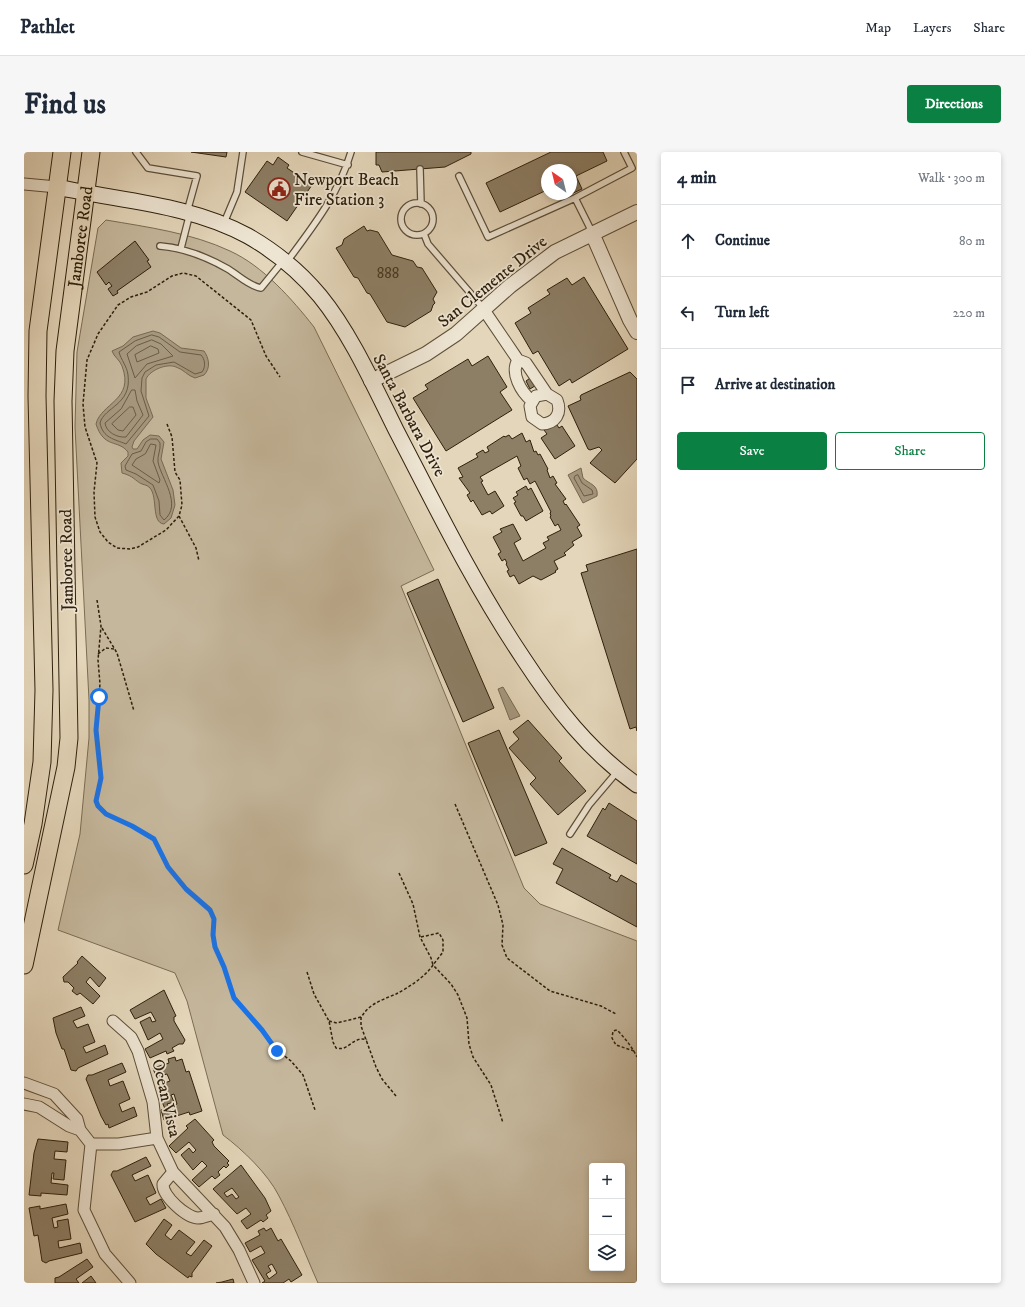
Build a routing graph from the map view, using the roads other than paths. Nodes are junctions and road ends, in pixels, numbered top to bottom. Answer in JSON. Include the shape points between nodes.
{"nodes":[{"id":1,"x":62,"y":152,"type":"edge"},
{"id":2,"x":91,"y":152,"type":"edge"},
{"id":3,"x":136,"y":152,"type":"edge"},
{"id":4,"x":243,"y":152,"type":"edge"},
{"id":5,"x":302,"y":152,"type":"edge"},
{"id":6,"x":352,"y":152,"type":"edge"},
{"id":7,"x":624,"y":152,"type":"edge"},
{"id":8,"x":348,"y":165,"type":"junction"},
{"id":9,"x":420,"y":169,"type":"dead end"},
{"id":10,"x":459,"y":176,"type":"dead end"},
{"id":11,"x":24,"y":184,"type":"edge"},
{"id":12,"x":56,"y":187,"type":"junction"},
{"id":13,"x":85,"y":194,"type":"junction"},
{"id":14,"x":577,"y":197,"type":"edge"},
{"id":15,"x":571,"y":200,"type":"edge"},
{"id":16,"x":576,"y":200,"type":"edge"},
{"id":17,"x":421,"y":204,"type":"junction"},
{"id":18,"x":637,"y":212,"type":"edge"},
{"id":19,"x":189,"y":213,"type":"junction"},
{"id":20,"x":223,"y":225,"type":"junction"},
{"id":21,"x":592,"y":233,"type":"junction"},
{"id":22,"x":424,"y":234,"type":"junction"},
{"id":23,"x":160,"y":246,"type":"dead end"},
{"id":24,"x":181,"y":248,"type":"junction"},
{"id":25,"x":285,"y":262,"type":"junction"},
{"id":26,"x":484,"y":310,"type":"junction"},
{"id":27,"x":637,"y":332,"type":"edge"},
{"id":28,"x":518,"y":360,"type":"junction"},
{"id":29,"x":371,"y":381,"type":"junction"},
{"id":30,"x":547,"y":394,"type":"junction"},
{"id":31,"x":532,"y":401,"type":"junction"},
{"id":32,"x":617,"y":771,"type":"junction"},
{"id":33,"x":637,"y":786,"type":"edge"},
{"id":34,"x":570,"y":834,"type":"dead end"},
{"id":35,"x":24,"y":865,"type":"edge"},
{"id":36,"x":24,"y":965,"type":"edge"},
{"id":37,"x":113,"y":1021,"type":"dead end"},
{"id":38,"x":24,"y":1083,"type":"edge"},
{"id":39,"x":44,"y":1089,"type":"junction"},
{"id":40,"x":24,"y":1104,"type":"edge"},
{"id":41,"x":39,"y":1107,"type":"junction"},
{"id":42,"x":80,"y":1130,"type":"junction"},
{"id":43,"x":157,"y":1138,"type":"junction"},
{"id":44,"x":91,"y":1144,"type":"junction"},
{"id":45,"x":173,"y":1172,"type":"junction"},
{"id":46,"x":214,"y":1214,"type":"junction"},
{"id":47,"x":130,"y":1283,"type":"edge"},
{"id":48,"x":254,"y":1283,"type":"edge"}],
"edges":[{"from":1,"to":12,"type":"main road","name":"Jamboree Road"},
{"from":2,"to":13,"type":"main road","name":"Jamboree Road"},
{"from":3,"to":19,"type":"lane","via":[[148,168],[197,176]]},
{"from":4,"to":20,"type":"lane","via":[[237,192]]},
{"from":5,"to":8,"type":"lane"},
{"from":6,"to":8,"type":"lane"},
{"from":7,"to":14,"type":"lane","via":[[632,168]]},
{"from":8,"to":25,"type":"lane","via":[[335,193],[313,227]]},
{"from":9,"to":17,"type":"lane"},
{"from":10,"to":15,"type":"lane","via":[[488,237]]},
{"from":11,"to":12,"type":"street"},
{"from":12,"to":13,"type":"main road","name":"Santa Barbara Drive"},
{"from":12,"to":35,"type":"main road","name":"Jamboree Road","via":[[38,338],[44,690],[42,762]]},
{"from":13,"to":19,"type":"main road","name":"Santa Barbara Drive"},
{"from":13,"to":36,"type":"main road","name":"Jamboree Road","via":[[65,351],[63,401],[69,738],[66,767]]},
{"from":16,"to":21,"type":"lane"},
{"from":17,"to":22,"type":"lane","via":[[429,209],[433,218],[431,227]]},
{"from":17,"to":22,"type":"lane","via":[[415,204],[402,213],[402,224],[408,233]]},
{"from":18,"to":21,"type":"street","name":"San Clemente Drive"},
{"from":19,"to":20,"type":"main road","name":"Santa Barbara Drive"},
{"from":19,"to":24,"type":"lane"},
{"from":20,"to":25,"type":"main road","name":"Santa Barbara Drive","via":[[249,236]]},
{"from":21,"to":26,"type":"street","name":"San Clemente Drive","via":[[549,256]]},
{"from":21,"to":27,"type":"street"},
{"from":22,"to":26,"type":"lane","via":[[428,244]]},
{"from":23,"to":24,"type":"lane"},
{"from":24,"to":25,"type":"lane","via":[[227,268],[261,288]]},
{"from":25,"to":29,"type":"main road","name":"Santa Barbara Drive","via":[[319,295]]},
{"from":26,"to":28,"type":"street"},
{"from":26,"to":29,"type":"street","name":"San Clemente Drive","via":[[456,334],[426,354]]},
{"from":28,"to":30,"type":"street","via":[[529,366]]},
{"from":28,"to":31,"type":"street","via":[[514,370],[516,377]]},
{"from":29,"to":32,"type":"main road","name":"Santa Barbara Drive","via":[[473,578],[506,634],[564,717],[590,747]]},
{"from":30,"to":31,"type":"street","via":[[536,396]]},
{"from":30,"to":31,"type":"street","via":[[553,396],[559,405],[559,411],[553,421],[542,424],[536,421],[530,412]]},
{"from":32,"to":33,"type":"main road","name":"Santa Barbara Drive"},
{"from":32,"to":34,"type":"lane","via":[[589,805]]},
{"from":37,"to":43,"type":"street","name":"Ocean Vista","via":[[131,1037],[138,1051],[153,1102]]},
{"from":38,"to":39,"type":"street"},
{"from":39,"to":41,"type":"street"},
{"from":39,"to":42,"type":"street","via":[[54,1094],[77,1119]]},
{"from":40,"to":41,"type":"street"},
{"from":41,"to":42,"type":"street","via":[[68,1126]]},
{"from":42,"to":44,"type":"street"},
{"from":43,"to":44,"type":"street","via":[[120,1144]]},
{"from":43,"to":45,"type":"street","name":"Ocean Vista"},
{"from":44,"to":47,"type":"street","via":[[84,1210],[105,1254]]},
{"from":45,"to":46,"type":"street","name":"Ocean Vista"},
{"from":45,"to":46,"type":"street","via":[[163,1184],[165,1195],[192,1217]]},
{"from":46,"to":48,"type":"street","name":"Ocean Vista","via":[[240,1250]]}]}
